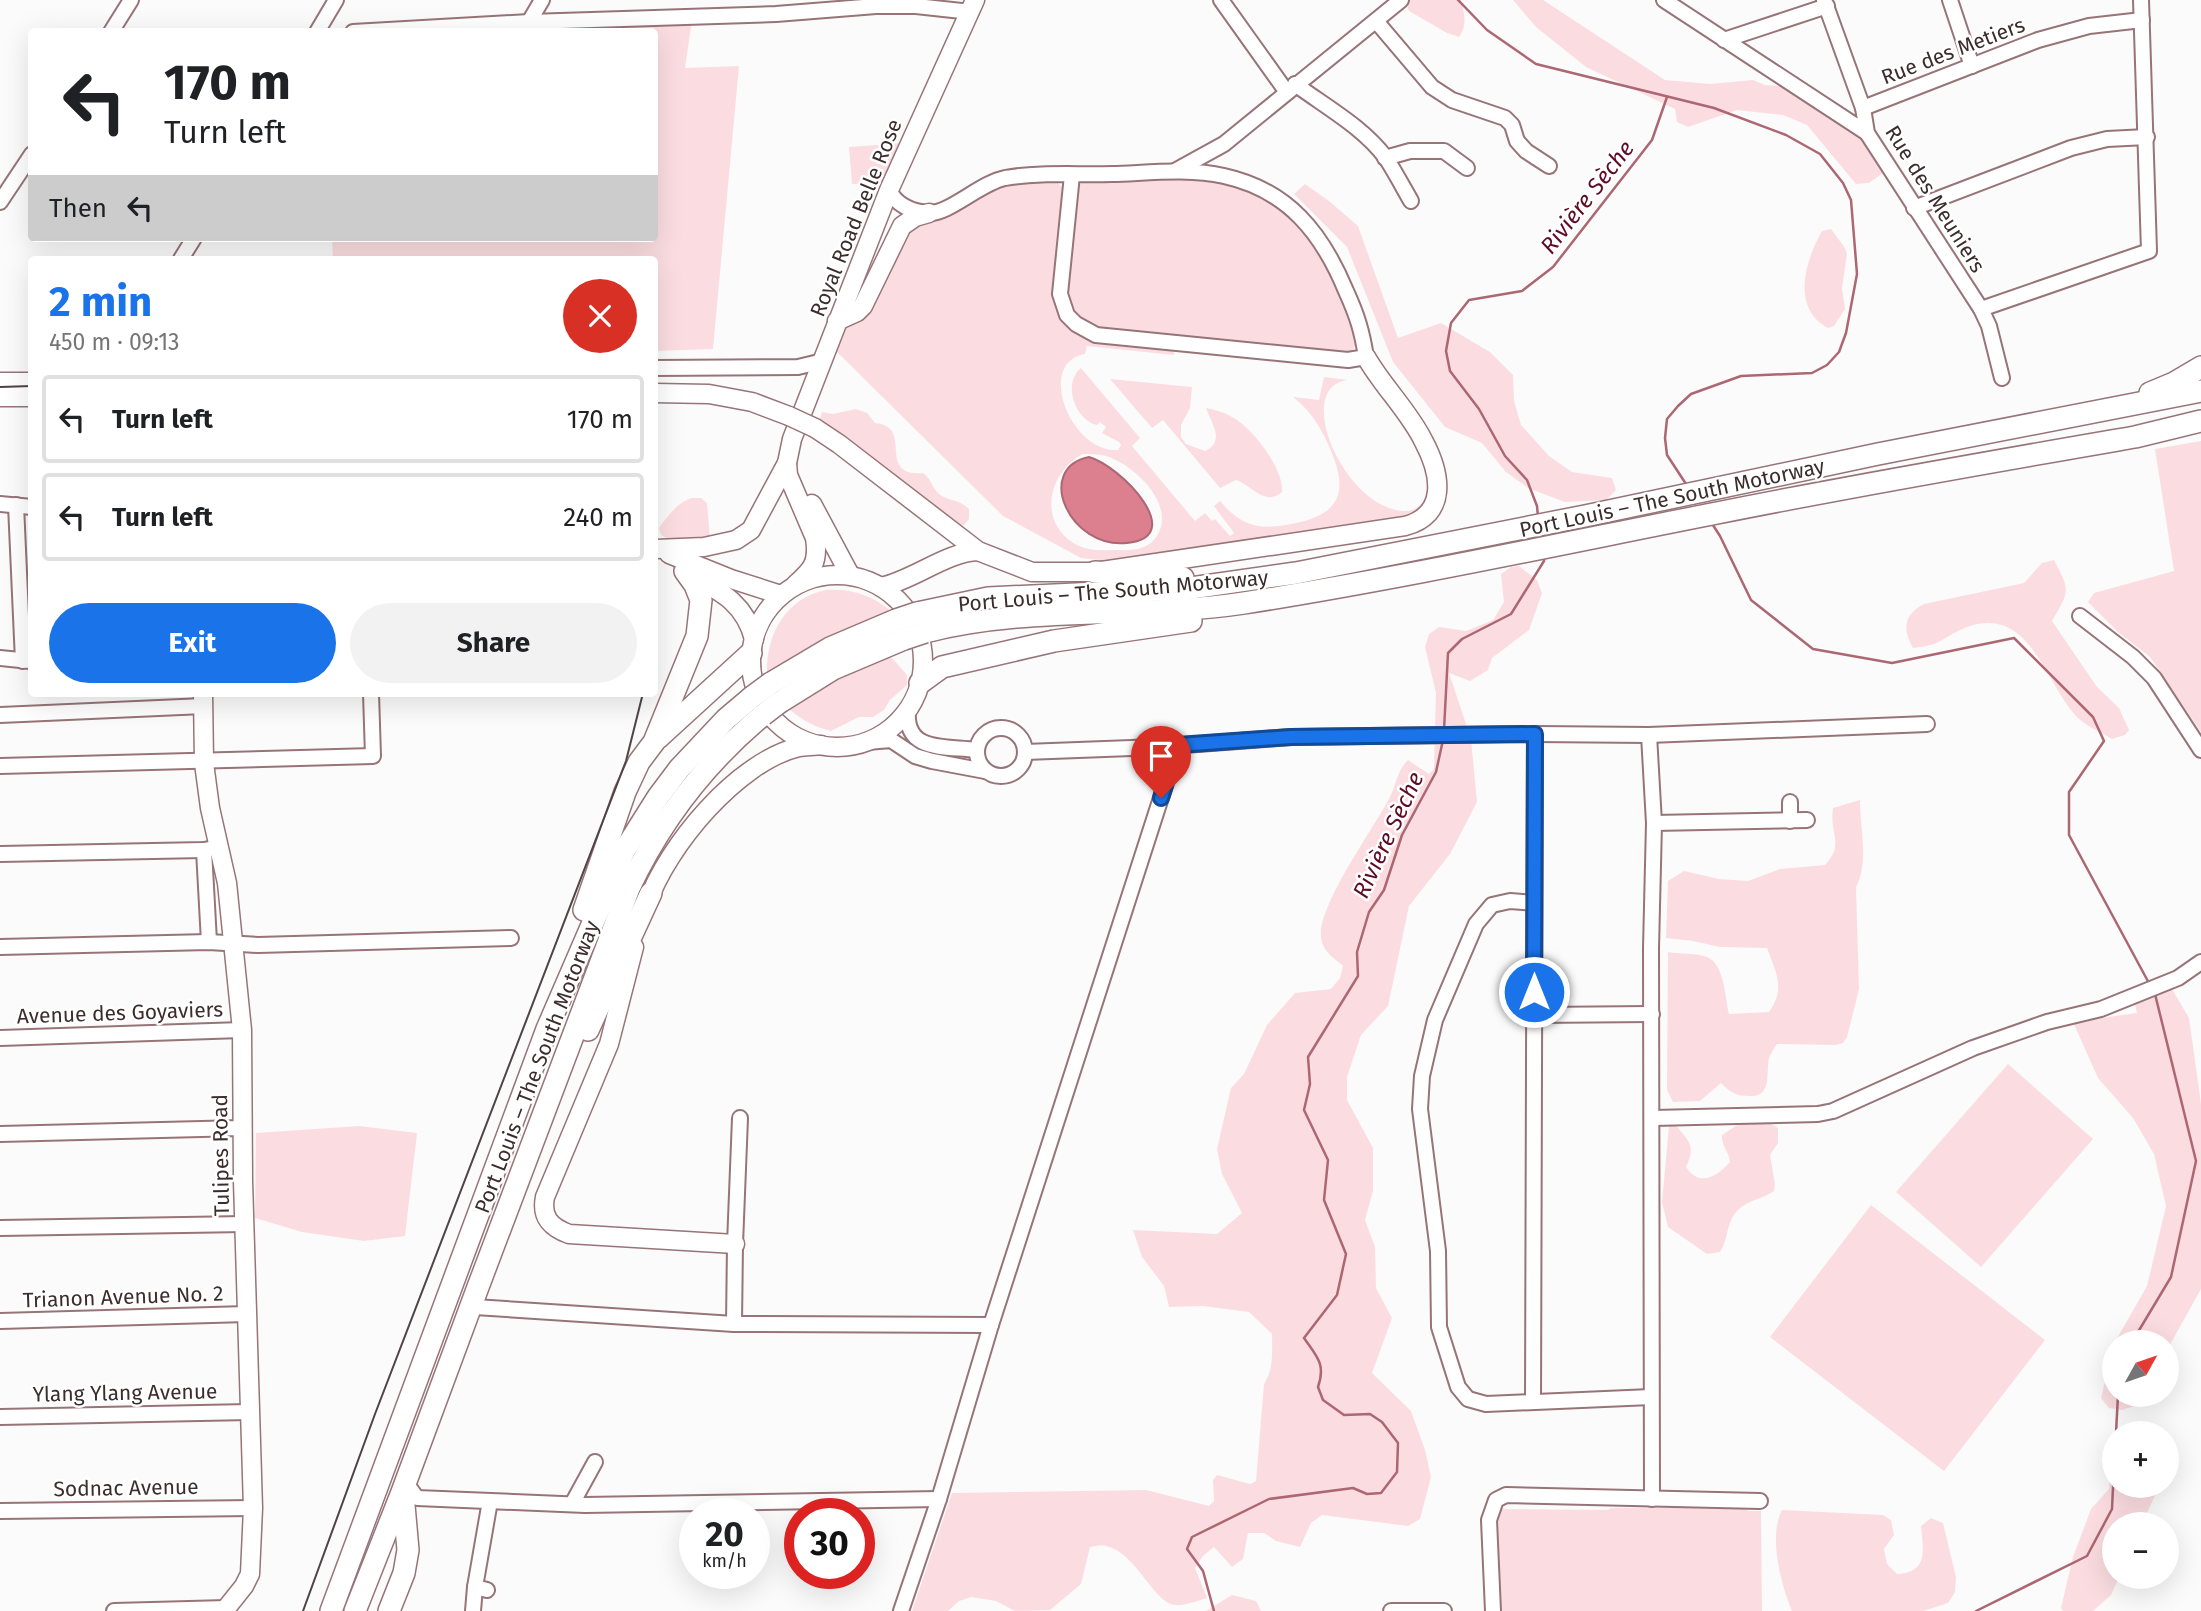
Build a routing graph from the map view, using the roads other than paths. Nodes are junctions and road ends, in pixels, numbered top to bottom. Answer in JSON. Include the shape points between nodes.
{"nodes":[{"id":1,"x":131,"y":0,"type":"edge"},
{"id":2,"x":336,"y":0,"type":"edge"},
{"id":3,"x":542,"y":0,"type":"edge"},
{"id":4,"x":784,"y":0,"type":"edge"},
{"id":5,"x":1222,"y":0,"type":"edge"},
{"id":6,"x":1401,"y":0,"type":"edge"},
{"id":7,"x":1664,"y":0,"type":"edge"},
{"id":8,"x":1950,"y":0,"type":"edge"},
{"id":9,"x":2141,"y":0,"type":"edge"},
{"id":10,"x":1826,"y":3,"type":"edge"},
{"id":11,"x":973,"y":6,"type":"edge"},
{"id":12,"x":776,"y":14,"type":"junction"},
{"id":13,"x":2142,"y":20,"type":"junction"},
{"id":14,"x":1376,"y":21,"type":"junction"},
{"id":15,"x":529,"y":22,"type":"junction"},
{"id":16,"x":114,"y":28,"type":"edge"},
{"id":17,"x":319,"y":28,"type":"edge"},
{"id":18,"x":423,"y":28,"type":"edge"},
{"id":19,"x":1724,"y":40,"type":"junction"},
{"id":20,"x":1972,"y":66,"type":"junction"},
{"id":21,"x":1291,"y":88,"type":"junction"},
{"id":22,"x":1863,"y":108,"type":"junction"},
{"id":23,"x":1867,"y":133,"type":"junction"},
{"id":24,"x":2147,"y":137,"type":"junction"},
{"id":25,"x":1385,"y":158,"type":"junction"},
{"id":26,"x":28,"y":160,"type":"edge"},
{"id":27,"x":1549,"y":166,"type":"dead end"},
{"id":28,"x":1467,"y":168,"type":"dead end"},
{"id":29,"x":1174,"y":172,"type":"junction"},
{"id":30,"x":1072,"y":175,"type":"junction"},
{"id":31,"x":889,"y":190,"type":"junction"},
{"id":32,"x":1412,"y":201,"type":"dead end"},
{"id":33,"x":0,"y":202,"type":"edge"},
{"id":34,"x":1914,"y":208,"type":"junction"},
{"id":35,"x":929,"y":214,"type":"junction"},
{"id":36,"x":1981,"y":309,"type":"junction"},
{"id":37,"x":837,"y":321,"type":"junction"},
{"id":38,"x":824,"y":357,"type":"junction"},
{"id":39,"x":1366,"y":357,"type":"junction"},
{"id":40,"x":2201,"y":367,"type":"edge"},
{"id":41,"x":658,"y":368,"type":"edge"},
{"id":42,"x":2001,"y":378,"type":"dead end"},
{"id":43,"x":0,"y":382,"type":"edge"},
{"id":44,"x":28,"y":382,"type":"edge"},
{"id":45,"x":2201,"y":391,"type":"edge"},
{"id":46,"x":658,"y":393,"type":"edge"},
{"id":47,"x":0,"y":397,"type":"edge"},
{"id":48,"x":28,"y":397,"type":"edge"},
{"id":49,"x":2084,"y":413,"type":"junction"},
{"id":50,"x":2201,"y":421,"type":"edge"},
{"id":51,"x":2201,"y":430,"type":"edge"},
{"id":52,"x":2135,"y":437,"type":"junction"},
{"id":53,"x":788,"y":460,"type":"junction"},
{"id":54,"x":0,"y":503,"type":"edge"},
{"id":55,"x":16,"y":505,"type":"junction"},
{"id":56,"x":28,"y":506,"type":"edge"},
{"id":57,"x":658,"y":551,"type":"edge"},
{"id":58,"x":978,"y":551,"type":"junction"},
{"id":59,"x":658,"y":552,"type":"edge"},
{"id":60,"x":658,"y":553,"type":"edge"},
{"id":61,"x":685,"y":571,"type":"junction"},
{"id":62,"x":1096,"y":572,"type":"junction"},
{"id":63,"x":850,"y":575,"type":"junction"},
{"id":64,"x":1241,"y":582,"type":"junction"},
{"id":65,"x":881,"y":587,"type":"junction"},
{"id":66,"x":1329,"y":588,"type":"junction"},
{"id":67,"x":788,"y":590,"type":"junction"},
{"id":68,"x":2080,"y":616,"type":"dead end"},
{"id":69,"x":921,"y":622,"type":"junction"},
{"id":70,"x":752,"y":646,"type":"junction"},
{"id":71,"x":0,"y":658,"type":"edge"},
{"id":72,"x":27,"y":661,"type":"edge"},
{"id":73,"x":920,"y":683,"type":"junction"},
{"id":74,"x":371,"y":697,"type":"edge"},
{"id":75,"x":204,"y":700,"type":"edge"},
{"id":76,"x":758,"y":706,"type":"junction"},
{"id":77,"x":908,"y":710,"type":"junction"},
{"id":78,"x":0,"y":715,"type":"edge"},
{"id":79,"x":1927,"y":724,"type":"dead end"},
{"id":80,"x":1535,"y":734,"type":"junction"},
{"id":81,"x":1649,"y":735,"type":"junction"},
{"id":82,"x":653,"y":742,"type":"junction"},
{"id":83,"x":867,"y":742,"type":"junction"},
{"id":84,"x":821,"y":745,"type":"junction"},
{"id":85,"x":1178,"y":745,"type":"junction"},
{"id":86,"x":976,"y":750,"type":"junction"},
{"id":87,"x":2201,"y":750,"type":"edge"},
{"id":88,"x":1025,"y":752,"type":"junction"},
{"id":89,"x":204,"y":762,"type":"junction"},
{"id":90,"x":0,"y":766,"type":"edge"},
{"id":91,"x":985,"y":771,"type":"junction"},
{"id":92,"x":1790,"y":802,"type":"dead end"},
{"id":93,"x":1807,"y":820,"type":"dead end"},
{"id":94,"x":1790,"y":821,"type":"junction"},
{"id":95,"x":1654,"y":823,"type":"junction"},
{"id":96,"x":212,"y":848,"type":"junction"},
{"id":97,"x":0,"y":854,"type":"edge"},
{"id":98,"x":651,"y":893,"type":"junction"},
{"id":99,"x":1534,"y":903,"type":"junction"},
{"id":100,"x":511,"y":938,"type":"dead end"},
{"id":101,"x":209,"y":942,"type":"junction"},
{"id":102,"x":233,"y":943,"type":"junction"},
{"id":103,"x":0,"y":947,"type":"edge"},
{"id":104,"x":2201,"y":962,"type":"edge"},
{"id":105,"x":1652,"y":1014,"type":"junction"},
{"id":106,"x":1534,"y":1015,"type":"junction"},
{"id":107,"x":547,"y":1029,"type":"junction"},
{"id":108,"x":242,"y":1030,"type":"junction"},
{"id":109,"x":0,"y":1038,"type":"edge"},
{"id":110,"x":740,"y":1118,"type":"dead end"},
{"id":111,"x":1653,"y":1118,"type":"junction"},
{"id":112,"x":242,"y":1128,"type":"junction"},
{"id":113,"x":0,"y":1133,"type":"edge"},
{"id":114,"x":528,"y":1158,"type":"junction"},
{"id":115,"x":245,"y":1224,"type":"junction"},
{"id":116,"x":0,"y":1227,"type":"edge"},
{"id":117,"x":735,"y":1244,"type":"junction"},
{"id":118,"x":475,"y":1307,"type":"dead end"},
{"id":119,"x":247,"y":1314,"type":"junction"},
{"id":120,"x":0,"y":1321,"type":"edge"},
{"id":121,"x":734,"y":1324,"type":"junction"},
{"id":122,"x":990,"y":1325,"type":"junction"},
{"id":123,"x":1651,"y":1397,"type":"junction"},
{"id":124,"x":1533,"y":1401,"type":"junction"},
{"id":125,"x":250,"y":1412,"type":"junction"},
{"id":126,"x":0,"y":1416,"type":"edge"},
{"id":127,"x":595,"y":1462,"type":"dead end"},
{"id":128,"x":377,"y":1485,"type":"junction"},
{"id":129,"x":404,"y":1488,"type":"junction"},
{"id":130,"x":939,"y":1499,"type":"junction"},
{"id":131,"x":1652,"y":1499,"type":"junction"},
{"id":132,"x":491,"y":1501,"type":"junction"},
{"id":133,"x":1760,"y":1502,"type":"dead end"},
{"id":134,"x":572,"y":1504,"type":"junction"},
{"id":135,"x":253,"y":1508,"type":"junction"},
{"id":136,"x":0,"y":1511,"type":"edge"},
{"id":137,"x":225,"y":1609,"type":"edge"},
{"id":138,"x":114,"y":1611,"type":"edge"},
{"id":139,"x":318,"y":1611,"type":"edge"},
{"id":140,"x":331,"y":1611,"type":"edge"},
{"id":141,"x":355,"y":1611,"type":"edge"},
{"id":142,"x":389,"y":1611,"type":"edge"},
{"id":143,"x":473,"y":1611,"type":"edge"},
{"id":144,"x":901,"y":1611,"type":"edge"},
{"id":145,"x":1391,"y":1611,"type":"edge"},
{"id":146,"x":1444,"y":1611,"type":"edge"},
{"id":147,"x":1493,"y":1611,"type":"edge"}],
"edges":[{"from":1,"to":16,"type":"street"},
{"from":2,"to":17,"type":"street"},
{"from":3,"to":15,"type":"street"},
{"from":4,"to":12,"type":"street"},
{"from":5,"to":21,"type":"street"},
{"from":6,"to":14,"type":"street"},
{"from":7,"to":19,"type":"street"},
{"from":8,"to":20,"type":"street"},
{"from":9,"to":13,"type":"street"},
{"from":10,"to":19,"type":"street"},
{"from":10,"to":22,"type":"street","name":"Rue des Meuniers"},
{"from":11,"to":12,"type":"street","via":[[876,6]]},
{"from":11,"to":31,"type":"main road","name":"Royal Road Belle Rose"},
{"from":12,"to":15,"type":"street"},
{"from":13,"to":20,"type":"street","name":"Rue des Metiers","via":[[2089,26]]},
{"from":13,"to":24,"type":"street"},
{"from":14,"to":21,"type":"street"},
{"from":14,"to":27,"type":"street","via":[[1432,87],[1452,100],[1506,118],[1525,151]]},
{"from":15,"to":18,"type":"street"},
{"from":19,"to":23,"type":"street"},
{"from":20,"to":22,"type":"street","name":"Rue des Metiers"},
{"from":21,"to":25,"type":"street","via":[[1351,124]]},
{"from":21,"to":29,"type":"street","via":[[1224,144]]},
{"from":22,"to":23,"type":"street","name":"Rue des Meuniers"},
{"from":23,"to":34,"type":"street","name":"Rue des Meuniers"},
{"from":24,"to":34,"type":"street","via":[[2107,139],[2071,148]]},
{"from":24,"to":36,"type":"street","via":[[2149,251]]},
{"from":25,"to":28,"type":"street","via":[[1410,151],[1444,151]]},
{"from":25,"to":32,"type":"street"},
{"from":26,"to":33,"type":"street"},
{"from":29,"to":30,"type":"street"},
{"from":29,"to":39,"type":"street","via":[[1242,181],[1301,216],[1339,273],[1362,329]]},
{"from":30,"to":35,"type":"street","via":[[1003,178]]},
{"from":30,"to":39,"type":"street","via":[[1060,294],[1068,315],[1087,331],[1334,359]]},
{"from":31,"to":35,"type":"street","via":[[898,203]]},
{"from":31,"to":37,"type":"main road","name":"Royal Road Belle Rose"},
{"from":34,"to":36,"type":"street","name":"Rue des Meuniers"},
{"from":35,"to":37,"type":"main road","via":[[902,226],[863,306]]},
{"from":36,"to":42,"type":"street","name":"Rue des Meuniers"},
{"from":37,"to":38,"type":"main road","name":"Royal Road Belle Rose"},
{"from":38,"to":41,"type":"street","via":[[798,367]]},
{"from":38,"to":53,"type":"main road","name":"Royal Road Belle Rose"},
{"from":39,"to":62,"type":"main road","via":[[1426,444],[1437,498],[1423,520]]},
{"from":40,"to":49,"type":"highway","via":[[2156,391]]},
{"from":43,"to":44,"type":"main road"},
{"from":45,"to":49,"type":"highway","name":"Port Louis – The South Motorway"},
{"from":46,"to":58,"type":"main road","bridge":true,"via":[[709,394],[752,402],[815,428]]},
{"from":47,"to":48,"type":"main road"},
{"from":49,"to":64,"type":"highway","name":"Port Louis – The South Motorway","via":[[1404,553]]},
{"from":50,"to":52,"type":"highway","name":"Port Louis – The South Motorway"},
{"from":51,"to":52,"type":"highway"},
{"from":52,"to":66,"type":"highway","name":"Port Louis – The South Motorway"},
{"from":53,"to":57,"type":"main road","name":"Royal Road Belle Rose","via":[[751,530],[744,535],[704,547]]},
{"from":53,"to":63,"type":"main road"},
{"from":53,"to":67,"type":"main road","via":[[788,475],[817,547],[812,570]]},
{"from":54,"to":55,"type":"street"},
{"from":55,"to":56,"type":"street"},
{"from":55,"to":72,"type":"street"},
{"from":58,"to":62,"type":"main road","via":[[1032,572]]},
{"from":58,"to":65,"type":"main road"},
{"from":59,"to":67,"type":"main road","via":[[731,579]]},
{"from":60,"to":61,"type":"main road"},
{"from":61,"to":70,"type":"main road","via":[[737,606],[750,623]]},
{"from":61,"to":82,"type":"highway","via":[[701,600],[697,636]]},
{"from":62,"to":64,"type":"highway"},
{"from":63,"to":65,"type":"main road"},
{"from":63,"to":67,"type":"main road","via":[[828,575]]},
{"from":64,"to":69,"type":"highway","name":"Port Louis – The South Motorway","via":[[962,602]]},
{"from":65,"to":73,"type":"main road","via":[[907,611],[916,628],[922,646]]},
{"from":66,"to":69,"type":"highway","name":"Port Louis – The South Motorway","via":[[1197,609]]},
{"from":66,"to":73,"type":"highway","via":[[1248,612],[1054,640],[942,667]]},
{"from":67,"to":70,"type":"main road","via":[[760,622]]},
{"from":68,"to":87,"type":"street","via":[[2154,678]]},
{"from":69,"to":76,"type":"highway","name":"Port Louis – The South Motorway","bridge":true,"via":[[900,629],[833,669],[776,692]]},
{"from":70,"to":82,"type":"highway"},
{"from":70,"to":84,"type":"main road","via":[[755,684],[769,713],[783,728]]},
{"from":71,"to":72,"type":"street"},
{"from":73,"to":77,"type":"main road"},
{"from":74,"to":89,"type":"street","via":[[373,756]]},
{"from":75,"to":78,"type":"street"},
{"from":75,"to":89,"type":"main road","name":"Tulipes Road"},
{"from":76,"to":107,"type":"highway","name":"Port Louis – The South Motorway","via":[[700,744],[642,821],[624,850]]},
{"from":76,"to":114,"type":"highway","name":"Port Louis – The South Motorway","via":[[694,783],[641,863]]},
{"from":77,"to":83,"type":"main road","via":[[890,729]]},
{"from":77,"to":86,"type":"street","via":[[907,722],[919,741]]},
{"from":79,"to":81,"type":"street"},
{"from":80,"to":81,"type":"street"},
{"from":80,"to":85,"type":"street","via":[[1291,737]]},
{"from":80,"to":99,"type":"street"},
{"from":81,"to":95,"type":"street"},
{"from":82,"to":107,"type":"highway","via":[[625,792],[559,978]]},
{"from":83,"to":84,"type":"main road"},
{"from":83,"to":91,"type":"street","via":[[891,740],[915,756]]},
{"from":84,"to":98,"type":"main road","via":[[781,754],[729,788],[676,848]]},
{"from":85,"to":88,"type":"street"},
{"from":85,"to":122,"type":"street"},
{"from":86,"to":88,"type":"street","via":[[982,737],[1001,728],[1015,732]]},
{"from":86,"to":91,"type":"street"},
{"from":88,"to":91,"type":"street","via":[[1013,773],[1002,777]]},
{"from":89,"to":90,"type":"street"},
{"from":89,"to":96,"type":"main road","name":"Tulipes Road"},
{"from":92,"to":94,"type":"street"},
{"from":93,"to":94,"type":"street"},
{"from":94,"to":95,"type":"street"},
{"from":95,"to":105,"type":"street"},
{"from":96,"to":97,"type":"street"},
{"from":96,"to":101,"type":"street"},
{"from":96,"to":102,"type":"main road","name":"Tulipes Road","via":[[227,883]]},
{"from":98,"to":114,"type":"highway","via":[[539,1147]]},
{"from":98,"to":117,"type":"main road","via":[[609,1044],[543,1208],[555,1229],[569,1234]]},
{"from":99,"to":106,"type":"street"},
{"from":99,"to":124,"type":"street","via":[[1492,905],[1476,923],[1435,1020],[1422,1076],[1420,1109],[1438,1251],[1439,1327],[1458,1387],[1468,1399],[1486,1404]]},
{"from":100,"to":102,"type":"street"},
{"from":101,"to":102,"type":"street"},
{"from":101,"to":103,"type":"street"},
{"from":102,"to":108,"type":"main road","name":"Tulipes Road"},
{"from":104,"to":111,"type":"street","via":[[2157,987],[1973,1048],[1825,1113]]},
{"from":105,"to":106,"type":"street"},
{"from":105,"to":111,"type":"street"},
{"from":106,"to":124,"type":"street"},
{"from":107,"to":128,"type":"highway","name":"Port Louis – The South Motorway"},
{"from":108,"to":109,"type":"street","name":"Avenue des Goyaviers"},
{"from":108,"to":112,"type":"main road","name":"Tulipes Road"},
{"from":110,"to":117,"type":"street"},
{"from":111,"to":123,"type":"street"},
{"from":112,"to":113,"type":"street"},
{"from":112,"to":115,"type":"main road","name":"Tulipes Road"},
{"from":114,"to":129,"type":"highway","name":"Port Louis – The South Motorway"},
{"from":115,"to":116,"type":"street"},
{"from":115,"to":119,"type":"main road","name":"Tulipes Road"},
{"from":117,"to":121,"type":"street"},
{"from":118,"to":121,"type":"street"},
{"from":119,"to":120,"type":"street","name":"Trianon Avenue No. 2"},
{"from":119,"to":125,"type":"main road","name":"Tulipes Road"},
{"from":121,"to":122,"type":"street"},
{"from":122,"to":130,"type":"street"},
{"from":123,"to":124,"type":"street"},
{"from":123,"to":131,"type":"street"},
{"from":125,"to":126,"type":"street","name":"Ylang Ylang Avenue"},
{"from":125,"to":135,"type":"main road","name":"Tulipes Road"},
{"from":127,"to":134,"type":"street"},
{"from":128,"to":139,"type":"highway","via":[[339,1554]]},
{"from":128,"to":140,"type":"highway","name":"Port Louis – The South Motorway"},
{"from":129,"to":132,"type":"street","via":[[417,1498]]},
{"from":129,"to":141,"type":"highway","name":"Port Louis – The South Motorway"},
{"from":129,"to":142,"type":"highway","via":[[408,1550]]},
{"from":130,"to":134,"type":"street"},
{"from":130,"to":144,"type":"street"},
{"from":131,"to":133,"type":"street"},
{"from":131,"to":147,"type":"street","via":[[1519,1494],[1496,1500],[1489,1520]]},
{"from":132,"to":134,"type":"street"},
{"from":132,"to":143,"type":"street","via":[[481,1589]]},
{"from":135,"to":136,"type":"street","name":"Sodnac Avenue"},
{"from":135,"to":137,"type":"main road","name":"Tulipes Road","via":[[250,1574]]},
{"from":137,"to":138,"type":"street"},
{"from":145,"to":146,"type":"street"}]}
